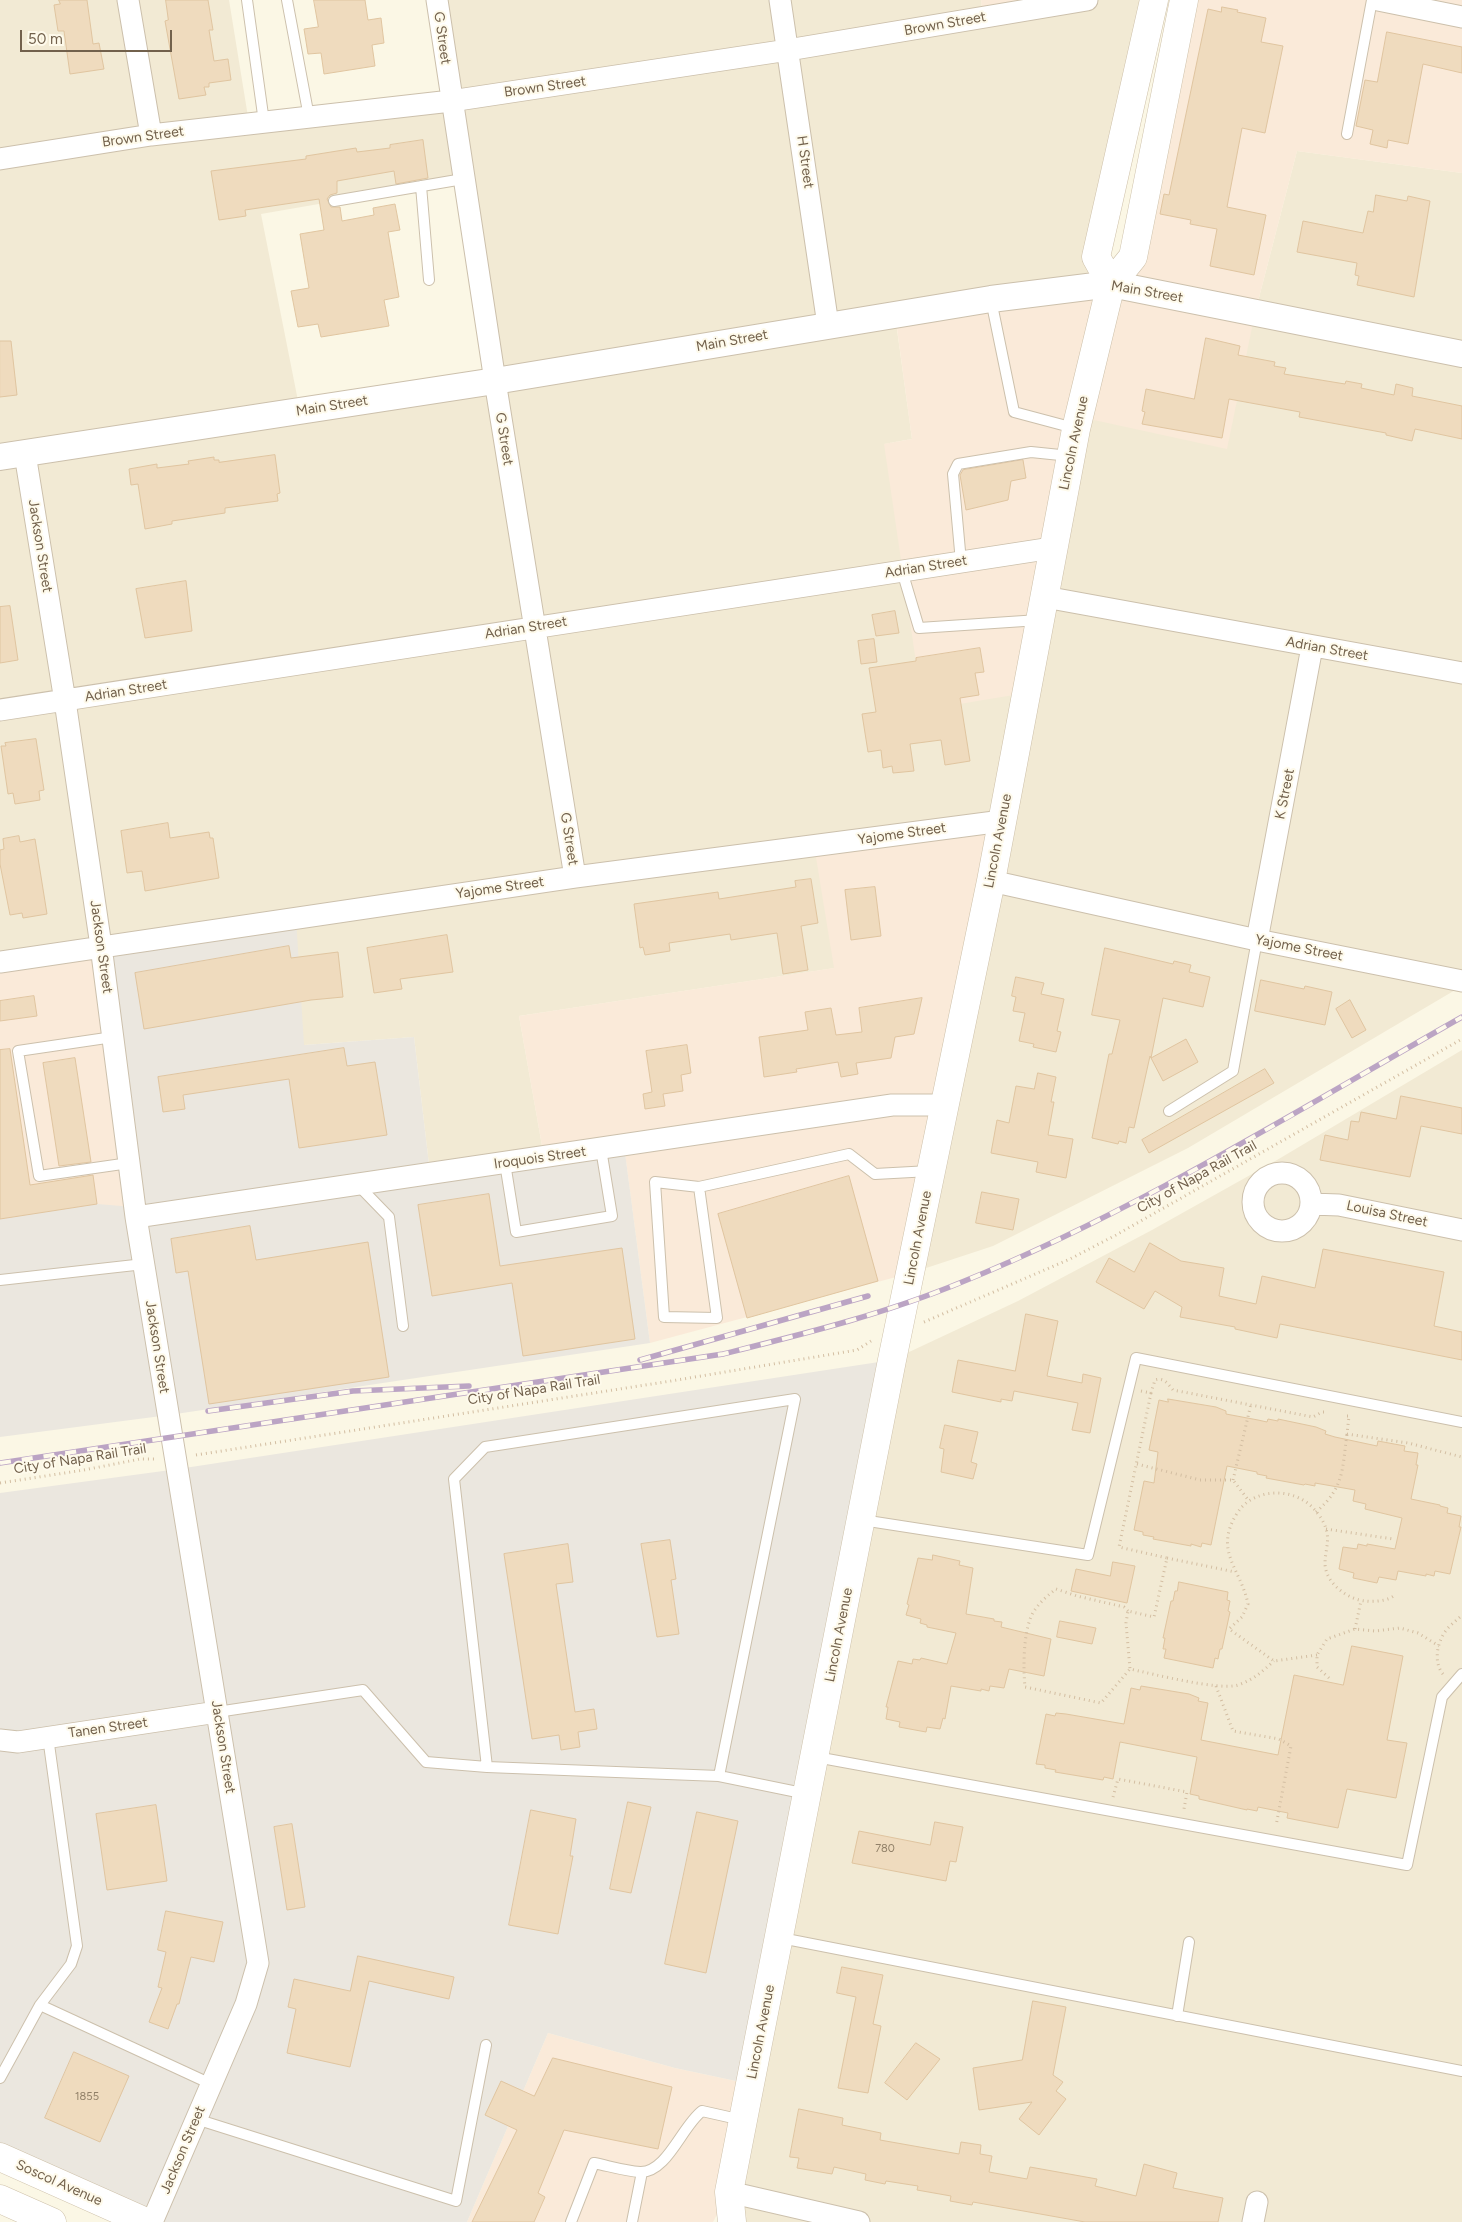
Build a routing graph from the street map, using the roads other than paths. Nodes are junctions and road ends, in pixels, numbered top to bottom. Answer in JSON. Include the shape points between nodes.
{"nodes":[{"id":1,"x":128,"y":0,"type":"edge"},
{"id":2,"x":247,"y":0,"type":"edge"},
{"id":3,"x":286,"y":0,"type":"edge"},
{"id":4,"x":437,"y":0,"type":"edge"},
{"id":5,"x":780,"y":0,"type":"edge"},
{"id":6,"x":1087,"y":0,"type":"edge"},
{"id":7,"x":1154,"y":0,"type":"edge"},
{"id":8,"x":1184,"y":0,"type":"edge"},
{"id":9,"x":1372,"y":0,"type":"edge"},
{"id":10,"x":1378,"y":0,"type":"edge"},
{"id":11,"x":1462,"y":17,"type":"edge"},
{"id":12,"x":788,"y":50,"type":"junction"},
{"id":13,"x":451,"y":101,"type":"junction"},
{"id":14,"x":309,"y":117,"type":"junction"},
{"id":15,"x":264,"y":122,"type":"junction"},
{"id":16,"x":1347,"y":134,"type":"dead end"},
{"id":17,"x":151,"y":135,"type":"junction"},
{"id":18,"x":0,"y":160,"type":"edge"},
{"id":19,"x":463,"y":178,"type":"junction"},
{"id":20,"x":421,"y":186,"type":"junction"},
{"id":21,"x":334,"y":201,"type":"dead end"},
{"id":22,"x":429,"y":280,"type":"dead end"},
{"id":23,"x":1111,"y":284,"type":"junction"},
{"id":24,"x":991,"y":299,"type":"junction"},
{"id":25,"x":828,"y":325,"type":"junction"},
{"id":26,"x":1462,"y":354,"type":"edge"},
{"id":27,"x":494,"y":381,"type":"junction"},
{"id":28,"x":1076,"y":429,"type":"junction"},
{"id":29,"x":12,"y":456,"type":"edge"},
{"id":30,"x":1071,"y":456,"type":"junction"},
{"id":31,"x":1052,"y":548,"type":"junction"},
{"id":32,"x":961,"y":562,"type":"junction"},
{"id":33,"x":902,"y":571,"type":"junction"},
{"id":34,"x":1043,"y":609,"type":"junction"},
{"id":35,"x":535,"y":626,"type":"junction"},
{"id":36,"x":1312,"y":647,"type":"junction"},
{"id":37,"x":1462,"y":673,"type":"edge"},
{"id":38,"x":65,"y":701,"type":"junction"},
{"id":39,"x":0,"y":710,"type":"edge"},
{"id":40,"x":1002,"y":821,"type":"junction"},
{"id":41,"x":575,"y":877,"type":"junction"},
{"id":42,"x":991,"y":881,"type":"junction"},
{"id":43,"x":1257,"y":940,"type":"junction"},
{"id":44,"x":102,"y":946,"type":"junction"},
{"id":45,"x":0,"y":962,"type":"edge"},
{"id":46,"x":1462,"y":981,"type":"edge"},
{"id":47,"x":113,"y":1037,"type":"junction"},
{"id":48,"x":945,"y":1105,"type":"junction"},
{"id":49,"x":1169,"y":1111,"type":"dead end"},
{"id":50,"x":601,"y":1149,"type":"junction"},
{"id":51,"x":129,"y":1163,"type":"junction"},
{"id":52,"x":505,"y":1163,"type":"junction"},
{"id":53,"x":931,"y":1171,"type":"junction"},
{"id":54,"x":356,"y":1184,"type":"junction"},
{"id":55,"x":699,"y":1187,"type":"junction"},
{"id":56,"x":1311,"y":1204,"type":"dead end"},
{"id":57,"x":136,"y":1217,"type":"junction"},
{"id":58,"x":1462,"y":1230,"type":"edge"},
{"id":59,"x":144,"y":1264,"type":"junction"},
{"id":60,"x":0,"y":1280,"type":"edge"},
{"id":61,"x":403,"y":1326,"type":"dead end"},
{"id":62,"x":1462,"y":1422,"type":"edge"},
{"id":63,"x":862,"y":1520,"type":"junction"},
{"id":64,"x":1462,"y":1674,"type":"edge"},
{"id":65,"x":217,"y":1712,"type":"junction"},
{"id":66,"x":48,"y":1737,"type":"junction"},
{"id":67,"x":0,"y":1740,"type":"edge"},
{"id":68,"x":816,"y":1756,"type":"junction"},
{"id":69,"x":487,"y":1768,"type":"junction"},
{"id":70,"x":719,"y":1776,"type":"junction"},
{"id":71,"x":808,"y":1795,"type":"junction"},
{"id":72,"x":780,"y":1938,"type":"junction"},
{"id":73,"x":1189,"y":1942,"type":"dead end"},
{"id":74,"x":40,"y":2005,"type":"junction"},
{"id":75,"x":1177,"y":2016,"type":"junction"},
{"id":76,"x":486,"y":2045,"type":"dead end"},
{"id":77,"x":1462,"y":2071,"type":"edge"},
{"id":78,"x":0,"y":2078,"type":"edge"},
{"id":79,"x":211,"y":2084,"type":"junction"},
{"id":80,"x":196,"y":2119,"type":"junction"},
{"id":81,"x":744,"y":2120,"type":"junction"},
{"id":82,"x":0,"y":2157,"type":"edge"},
{"id":83,"x":642,"y":2172,"type":"junction"},
{"id":84,"x":730,"y":2192,"type":"junction"},
{"id":85,"x":0,"y":2199,"type":"edge"},
{"id":86,"x":52,"y":2222,"type":"edge"},
{"id":87,"x":146,"y":2222,"type":"edge"},
{"id":88,"x":152,"y":2222,"type":"edge"},
{"id":89,"x":571,"y":2222,"type":"edge"},
{"id":90,"x":632,"y":2222,"type":"edge"},
{"id":91,"x":714,"y":2222,"type":"edge"},
{"id":92,"x":732,"y":2222,"type":"edge"},
{"id":93,"x":859,"y":2222,"type":"edge"}],
"edges":[{"from":1,"to":17,"type":"street"},
{"from":2,"to":15,"type":"lane"},
{"from":3,"to":14,"type":"lane"},
{"from":4,"to":13,"type":"street","name":"G Street"},
{"from":5,"to":12,"type":"street","name":"H Street"},
{"from":6,"to":12,"type":"street","name":"Brown Street"},
{"from":7,"to":23,"type":"main road","via":[[1096,257]]},
{"from":8,"to":23,"type":"main road","name":"Lincoln Avenue","via":[[1133,257]]},
{"from":9,"to":16,"type":"lane"},
{"from":10,"to":11,"type":"street"},
{"from":12,"to":13,"type":"street","name":"Brown Street"},
{"from":12,"to":25,"type":"street","name":"H Street"},
{"from":13,"to":14,"type":"street","name":"Brown Street"},
{"from":13,"to":19,"type":"street","name":"G Street"},
{"from":14,"to":15,"type":"street","name":"Brown Street"},
{"from":15,"to":17,"type":"street","name":"Brown Street"},
{"from":17,"to":18,"type":"street","name":"Brown Street"},
{"from":19,"to":20,"type":"lane"},
{"from":19,"to":27,"type":"street","name":"G Street"},
{"from":20,"to":21,"type":"lane"},
{"from":20,"to":22,"type":"lane"},
{"from":23,"to":24,"type":"street","name":"Main Street"},
{"from":23,"to":26,"type":"street","name":"Main Street"},
{"from":23,"to":28,"type":"main road","name":"Lincoln Avenue"},
{"from":24,"to":25,"type":"street","name":"Main Street"},
{"from":24,"to":28,"type":"lane","via":[[1014,412]]},
{"from":25,"to":27,"type":"street","name":"Main Street"},
{"from":27,"to":29,"type":"street","name":"Main Street"},
{"from":27,"to":35,"type":"street","name":"G Street"},
{"from":28,"to":30,"type":"main road","name":"Lincoln Avenue"},
{"from":29,"to":38,"type":"street","name":"Jackson Street"},
{"from":30,"to":31,"type":"main road","name":"Lincoln Avenue"},
{"from":30,"to":32,"type":"lane","via":[[1031,452],[958,464],[953,474]]},
{"from":31,"to":32,"type":"street","name":"Adrian Street"},
{"from":31,"to":34,"type":"main road","name":"Lincoln Avenue"},
{"from":32,"to":33,"type":"street","name":"Adrian Street"},
{"from":33,"to":34,"type":"lane","via":[[919,628]]},
{"from":33,"to":35,"type":"street","name":"Adrian Street"},
{"from":34,"to":36,"type":"street","name":"Adrian Street"},
{"from":34,"to":40,"type":"main road","name":"Lincoln Avenue"},
{"from":35,"to":38,"type":"street","name":"Adrian Street"},
{"from":35,"to":41,"type":"street","name":"G Street"},
{"from":36,"to":37,"type":"street","name":"Adrian Street"},
{"from":36,"to":43,"type":"street","name":"K Street"},
{"from":38,"to":39,"type":"street","name":"Adrian Street"},
{"from":38,"to":44,"type":"street","name":"Jackson Street"},
{"from":40,"to":41,"type":"street","name":"Yajome Street"},
{"from":40,"to":42,"type":"main road","name":"Lincoln Avenue"},
{"from":41,"to":44,"type":"street","name":"Yajome Street"},
{"from":42,"to":43,"type":"street","name":"Yajome Street"},
{"from":42,"to":48,"type":"main road","name":"Lincoln Avenue"},
{"from":43,"to":46,"type":"street","name":"Yajome Street"},
{"from":43,"to":49,"type":"lane","via":[[1233,1071]]},
{"from":44,"to":45,"type":"street","name":"Yajome Street"},
{"from":44,"to":47,"type":"street","name":"Jackson Street"},
{"from":47,"to":51,"type":"street","name":"Jackson Street"},
{"from":47,"to":51,"type":"lane","via":[[18,1052],[39,1176]]},
{"from":48,"to":50,"type":"street","name":"Iroquois Street","via":[[892,1105]]},
{"from":48,"to":53,"type":"main road","name":"Lincoln Avenue"},
{"from":50,"to":52,"type":"street","name":"Iroquois Street"},
{"from":50,"to":52,"type":"lane","via":[[612,1216],[516,1232]]},
{"from":51,"to":57,"type":"street","name":"Jackson Street"},
{"from":52,"to":54,"type":"street","name":"Iroquois Street"},
{"from":53,"to":55,"type":"lane","via":[[875,1174],[849,1154]]},
{"from":53,"to":63,"type":"main road","name":"Lincoln Avenue"},
{"from":54,"to":57,"type":"street","name":"Iroquois Street"},
{"from":54,"to":61,"type":"lane","via":[[389,1217]]},
{"from":55,"to":55,"type":"lane","via":[[717,1318],[664,1317],[655,1182]]},
{"from":56,"to":58,"type":"street","name":"Louisa Street","via":[[1340,1205]]},
{"from":57,"to":59,"type":"street","name":"Jackson Street"},
{"from":59,"to":60,"type":"lane"},
{"from":59,"to":65,"type":"street","name":"Jackson Street"},
{"from":62,"to":63,"type":"lane","via":[[1136,1358],[1088,1555]]},
{"from":63,"to":68,"type":"main road","name":"Lincoln Avenue"},
{"from":64,"to":68,"type":"lane","via":[[1442,1698],[1407,1865]]},
{"from":65,"to":66,"type":"street","name":"Tanen Street"},
{"from":65,"to":69,"type":"lane","via":[[363,1690],[426,1762]]},
{"from":65,"to":79,"type":"street","name":"Jackson Street","via":[[258,1963],[246,2004]]},
{"from":66,"to":67,"type":"street","name":"Tanen Street","via":[[18,1742]]},
{"from":66,"to":74,"type":"lane","via":[[77,1946],[71,1964]]},
{"from":68,"to":71,"type":"main road","name":"Lincoln Avenue"},
{"from":69,"to":70,"type":"lane"},
{"from":69,"to":70,"type":"lane","via":[[454,1479],[485,1447],[795,1399]]},
{"from":70,"to":71,"type":"lane"},
{"from":71,"to":72,"type":"main road","name":"Lincoln Avenue"},
{"from":72,"to":75,"type":"lane"},
{"from":72,"to":81,"type":"main road","name":"Lincoln Avenue"},
{"from":73,"to":75,"type":"lane"},
{"from":74,"to":78,"type":"lane"},
{"from":74,"to":79,"type":"lane"},
{"from":75,"to":77,"type":"lane"},
{"from":76,"to":80,"type":"lane","via":[[456,2201]]},
{"from":79,"to":80,"type":"street","name":"Jackson Street"},
{"from":80,"to":88,"type":"street","name":"Jackson Street"},
{"from":81,"to":83,"type":"lane","via":[[702,2111],[692,2119],[660,2165]]},
{"from":81,"to":84,"type":"main road","name":"Lincoln Avenue"},
{"from":82,"to":87,"type":"main road","name":"Soscol Avenue"},
{"from":83,"to":89,"type":"lane","via":[[594,2163]]},
{"from":83,"to":90,"type":"lane"},
{"from":84,"to":91,"type":"main road","name":"Lincoln Avenue"},
{"from":84,"to":92,"type":"main road","name":"Lincoln Avenue"},
{"from":84,"to":93,"type":"street"},
{"from":85,"to":86,"type":"main road"}]}
